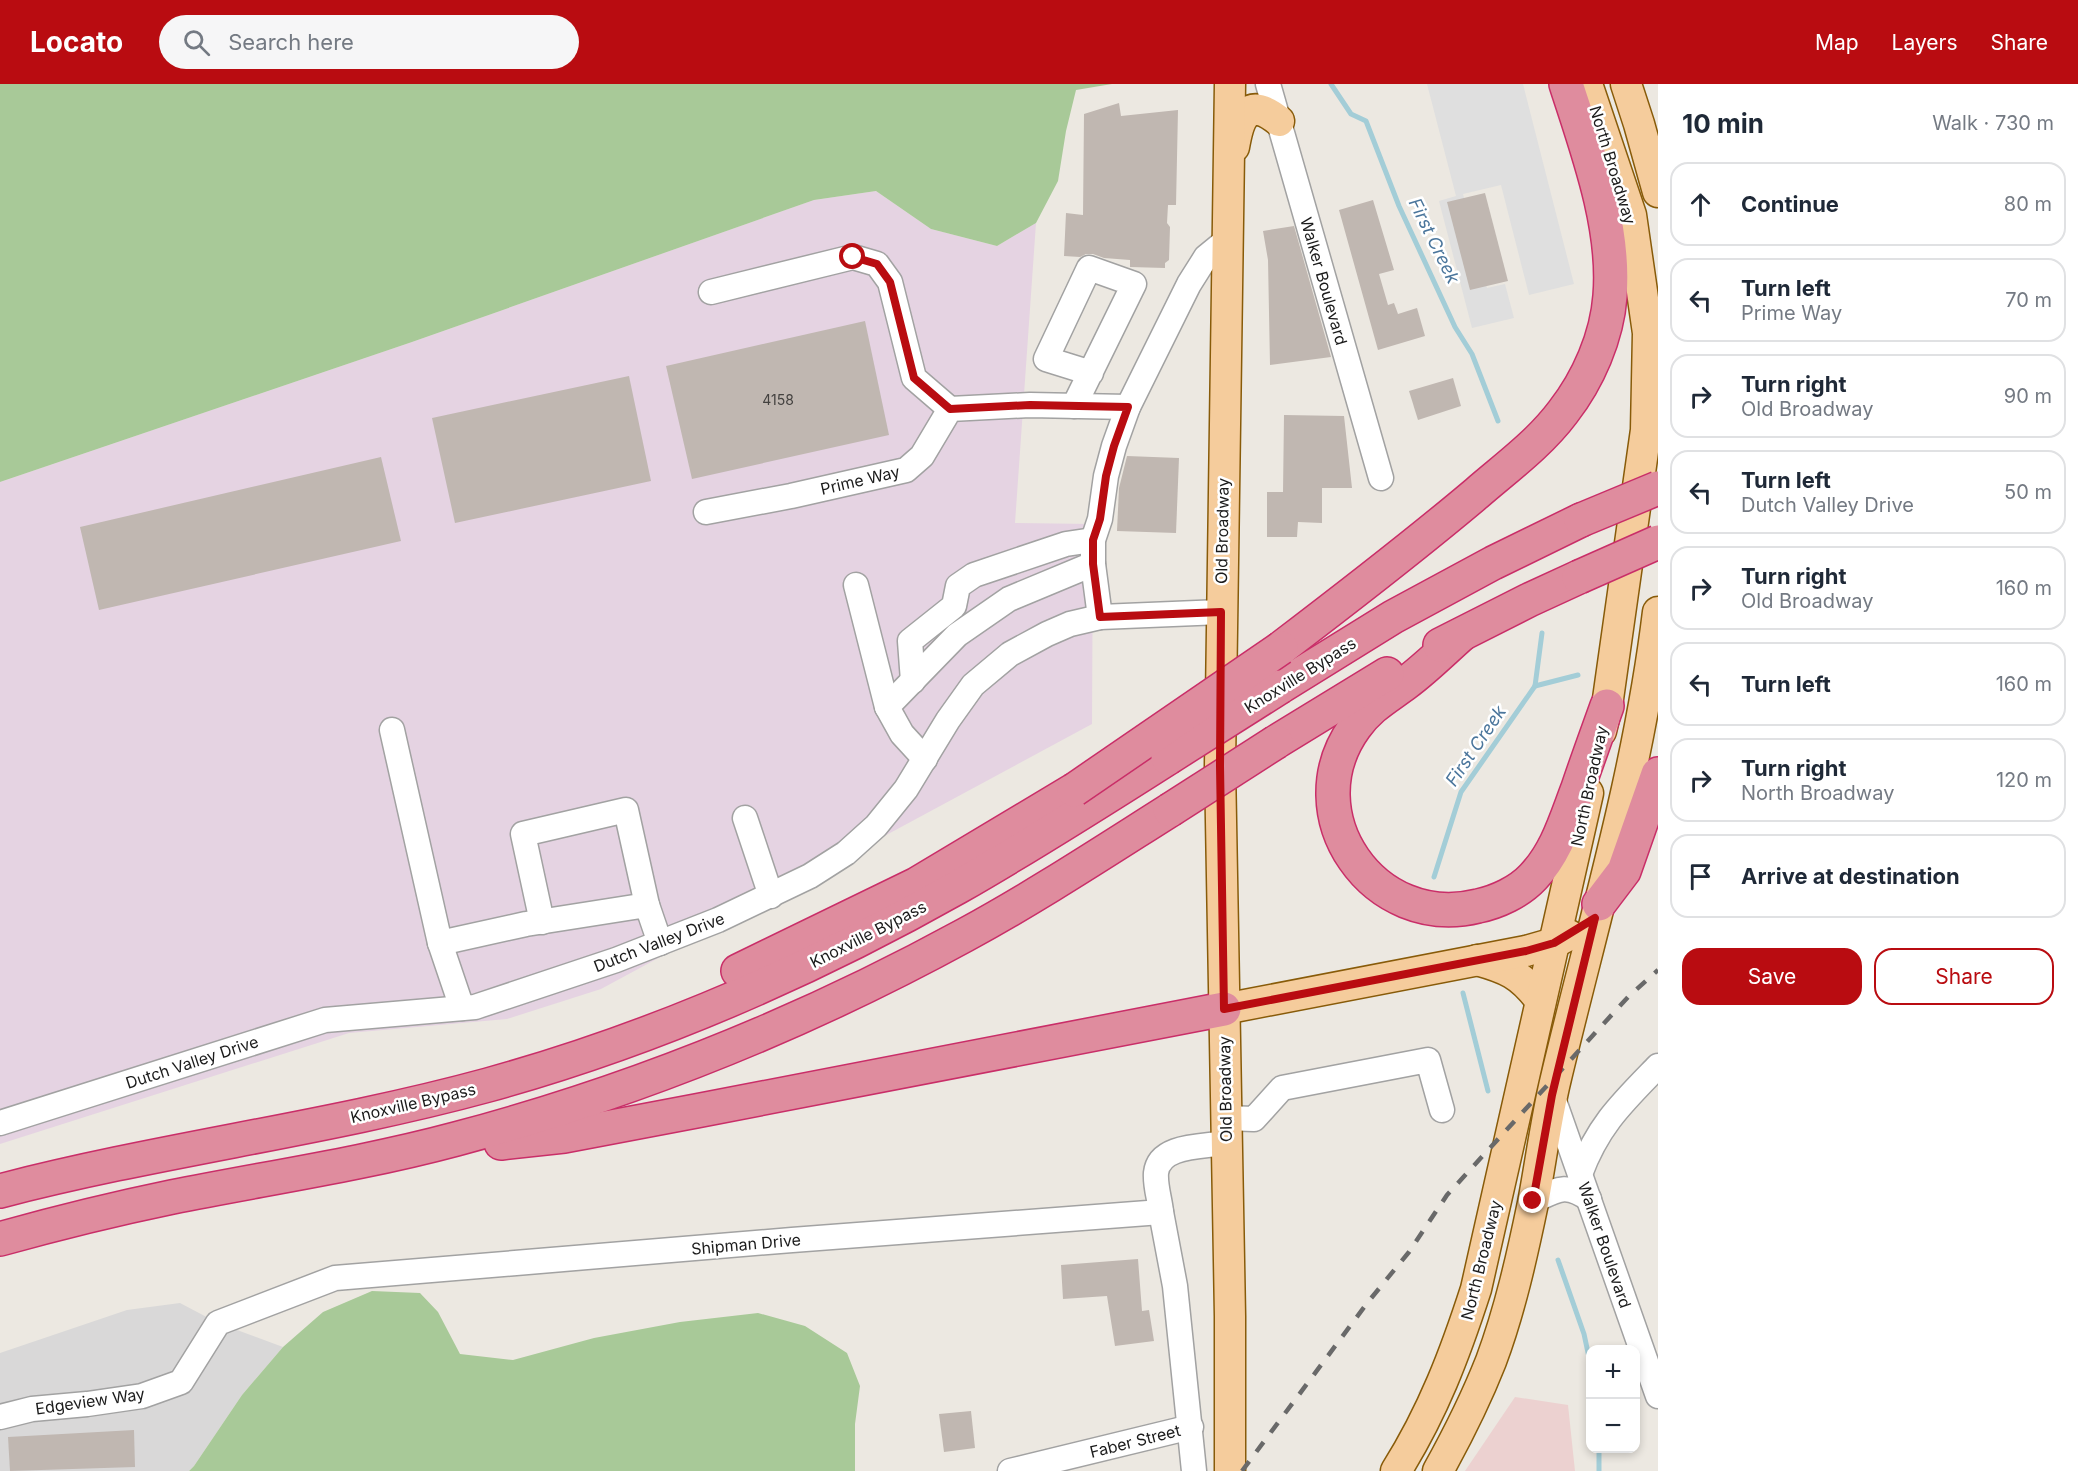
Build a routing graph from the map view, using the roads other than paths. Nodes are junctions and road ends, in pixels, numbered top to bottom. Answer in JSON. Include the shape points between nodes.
{"nodes":[{"id":1,"x":1230,"y":84,"type":"edge"},
{"id":2,"x":1268,"y":84,"type":"edge"},
{"id":3,"x":1566,"y":84,"type":"edge"},
{"id":4,"x":1587,"y":84,"type":"edge"},
{"id":5,"x":1626,"y":84,"type":"edge"},
{"id":6,"x":1279,"y":121,"type":"junction"},
{"id":7,"x":1228,"y":177,"type":"junction"},
{"id":8,"x":1658,"y":192,"type":"edge"},
{"id":9,"x":1228,"y":239,"type":"junction"},
{"id":10,"x":1648,"y":256,"type":"edge"},
{"id":11,"x":711,"y":292,"type":"dead end"},
{"id":12,"x":1091,"y":373,"type":"dead end"},
{"id":13,"x":1074,"y":406,"type":"junction"},
{"id":14,"x":1128,"y":407,"type":"junction"},
{"id":15,"x":950,"y":409,"type":"junction"},
{"id":16,"x":1381,"y":478,"type":"dead end"},
{"id":17,"x":1658,"y":488,"type":"edge"},
{"id":18,"x":706,"y":512,"type":"dead end"},
{"id":19,"x":1658,"y":542,"type":"edge"},
{"id":20,"x":1093,"y":552,"type":"junction"},
{"id":21,"x":856,"y":585,"type":"dead end"},
{"id":22,"x":1221,"y":612,"type":"junction"},
{"id":23,"x":1658,"y":612,"type":"edge"},
{"id":24,"x":1100,"y":617,"type":"junction"},
{"id":25,"x":1461,"y":635,"type":"junction"},
{"id":26,"x":913,"y":681,"type":"junction"},
{"id":27,"x":1607,"y":706,"type":"junction"},
{"id":28,"x":887,"y":707,"type":"junction"},
{"id":29,"x":392,"y":730,"type":"dead end"},
{"id":30,"x":925,"y":759,"type":"junction"},
{"id":31,"x":1658,"y":774,"type":"edge"},
{"id":32,"x":745,"y":818,"type":"dead end"},
{"id":33,"x":771,"y":896,"type":"junction"},
{"id":34,"x":647,"y":905,"type":"junction"},
{"id":35,"x":1597,"y":911,"type":"junction"},
{"id":36,"x":542,"y":922,"type":"junction"},
{"id":37,"x":440,"y":943,"type":"junction"},
{"id":38,"x":660,"y":943,"type":"junction"},
{"id":39,"x":1554,"y":943,"type":"junction"},
{"id":40,"x":1477,"y":960,"type":"junction"},
{"id":41,"x":1539,"y":1000,"type":"junction"},
{"id":42,"x":462,"y":1008,"type":"junction"},
{"id":43,"x":1224,"y":1009,"type":"junction"},
{"id":44,"x":1658,"y":1066,"type":"edge"},
{"id":45,"x":1552,"y":1095,"type":"junction"},
{"id":46,"x":1442,"y":1110,"type":"dead end"},
{"id":47,"x":0,"y":1123,"type":"edge"},
{"id":48,"x":1225,"y":1131,"type":"junction"},
{"id":49,"x":374,"y":1158,"type":"junction"},
{"id":50,"x":0,"y":1174,"type":"edge"},
{"id":51,"x":1580,"y":1174,"type":"junction"},
{"id":52,"x":0,"y":1191,"type":"edge"},
{"id":53,"x":1589,"y":1199,"type":"junction"},
{"id":54,"x":1533,"y":1201,"type":"junction"},
{"id":55,"x":1161,"y":1212,"type":"junction"},
{"id":56,"x":0,"y":1239,"type":"edge"},
{"id":57,"x":218,"y":1323,"type":"joint"},
{"id":58,"x":1658,"y":1396,"type":"edge"},
{"id":59,"x":0,"y":1417,"type":"edge"},
{"id":60,"x":1191,"y":1427,"type":"junction"},
{"id":61,"x":1010,"y":1471,"type":"edge"},
{"id":62,"x":1194,"y":1471,"type":"edge"},
{"id":63,"x":1230,"y":1471,"type":"edge"},
{"id":64,"x":1396,"y":1471,"type":"edge"},
{"id":65,"x":1438,"y":1471,"type":"edge"}],
"edges":[{"from":1,"to":7,"type":"main road","name":"Old Broadway"},
{"from":2,"to":6,"type":"street","name":"Walker Boulevard"},
{"from":3,"to":50,"type":"highway","bridge":true,"via":[[1599,196],[1610,251],[1610,297],[1598,345],[1578,392],[1524,454],[1406,553],[1281,648],[1074,790],[917,884],[749,967],[642,1012],[460,1073],[125,1143]]},
{"from":4,"to":10,"type":"main road","name":"North Broadway","via":[[1630,215]]},
{"from":5,"to":8,"type":"main road"},
{"from":6,"to":7,"type":"main road","via":[[1262,111],[1243,114]]},
{"from":6,"to":16,"type":"street","name":"Walker Boulevard"},
{"from":7,"to":9,"type":"main road","name":"Old Broadway"},
{"from":9,"to":14,"type":"street","via":[[1206,257],[1189,284]]},
{"from":9,"to":22,"type":"main road","name":"Old Broadway"},
{"from":10,"to":27,"type":"main road","name":"North Broadway","via":[[1646,430]]},
{"from":11,"to":15,"type":"street","via":[[853,257],[877,264],[890,282],[914,378]]},
{"from":12,"to":13,"type":"street"},
{"from":13,"to":14,"type":"street"},
{"from":13,"to":15,"type":"street"},
{"from":14,"to":20,"type":"street","via":[[1106,476]]},
{"from":15,"to":18,"type":"street","name":"Prime Way","via":[[922,456],[906,470]]},
{"from":17,"to":52,"type":"highway","name":"Knoxville Bypass","bridge":true,"via":[[1581,520],[1392,617],[959,887],[796,970],[634,1037],[489,1085]]},
{"from":19,"to":25,"type":"highway","bridge":true},
{"from":20,"to":24,"type":"street"},
{"from":20,"to":26,"type":"street","via":[[1009,599],[957,635]]},
{"from":20,"to":26,"type":"street","via":[[1066,544],[974,575],[958,586],[954,606],[910,642]]},
{"from":21,"to":28,"type":"street"},
{"from":22,"to":24,"type":"street","name":"Dutch Valley Drive"},
{"from":22,"to":43,"type":"main road","name":"Old Broadway"},
{"from":23,"to":35,"type":"main road","via":[[1644,709],[1620,826]]},
{"from":24,"to":30,"type":"street","name":"Dutch Valley Drive","via":[[1070,624],[1010,654],[973,685]]},
{"from":25,"to":27,"type":"highway","via":[[1369,711],[1345,744],[1335,776],[1334,815],[1352,856],[1367,877],[1405,902],[1426,908],[1469,909],[1512,893],[1532,878],[1561,835]]},
{"from":25,"to":49,"type":"highway","bridge":true,"via":[[1413,658],[967,935],[810,1014],[591,1100]]},
{"from":26,"to":28,"type":"street"},
{"from":27,"to":39,"type":"main road","name":"North Broadway"},
{"from":28,"to":30,"type":"street","via":[[902,734]]},
{"from":29,"to":37,"type":"street"},
{"from":30,"to":33,"type":"street","name":"Dutch Valley Drive","via":[[876,826],[846,853]]},
{"from":31,"to":35,"type":"highway","via":[[1624,871]]},
{"from":32,"to":33,"type":"street"},
{"from":33,"to":38,"type":"street","name":"Dutch Valley Drive"},
{"from":34,"to":36,"type":"street"},
{"from":34,"to":36,"type":"street","via":[[626,810],[523,834]]},
{"from":34,"to":38,"type":"street"},
{"from":35,"to":39,"type":"main road"},
{"from":35,"to":45,"type":"main road"},
{"from":36,"to":37,"type":"street"},
{"from":37,"to":42,"type":"street"},
{"from":38,"to":42,"type":"street","name":"Dutch Valley Drive","via":[[475,1007]]},
{"from":39,"to":40,"type":"main road"},
{"from":39,"to":41,"type":"main road","name":"North Broadway"},
{"from":40,"to":41,"type":"main road","via":[[1521,977]]},
{"from":40,"to":43,"type":"main road"},
{"from":41,"to":64,"type":"main road","name":"North Broadway","via":[[1476,1289],[1432,1407]]},
{"from":42,"to":47,"type":"street","name":"Dutch Valley Drive","via":[[325,1020]]},
{"from":43,"to":48,"type":"main road","name":"Old Broadway"},
{"from":43,"to":49,"type":"highway","via":[[564,1136]]},
{"from":44,"to":51,"type":"street","via":[[1601,1129]]},
{"from":45,"to":51,"type":"street","name":"Walker Boulevard"},
{"from":45,"to":54,"type":"main road"},
{"from":46,"to":48,"type":"street","via":[[1428,1060],[1282,1088],[1254,1119]]},
{"from":48,"to":55,"type":"street","via":[[1164,1157],[1156,1171]]},
{"from":48,"to":63,"type":"main road","name":"Old Broadway"},
{"from":49,"to":56,"type":"highway","via":[[134,1205]]},
{"from":51,"to":53,"type":"street","name":"Walker Boulevard"},
{"from":53,"to":54,"type":"street","via":[[1569,1188]]},
{"from":53,"to":58,"type":"street","name":"Walker Boulevard"},
{"from":54,"to":65,"type":"main road","via":[[1492,1359]]},
{"from":55,"to":57,"type":"street","name":"Shipman Drive","via":[[335,1278]]},
{"from":55,"to":60,"type":"street","via":[[1175,1286]]},
{"from":57,"to":59,"type":"street","name":"Edgeview Way","via":[[181,1382],[142,1396],[32,1409]]},
{"from":60,"to":61,"type":"street","name":"Faber Street"},
{"from":60,"to":62,"type":"street"}]}
